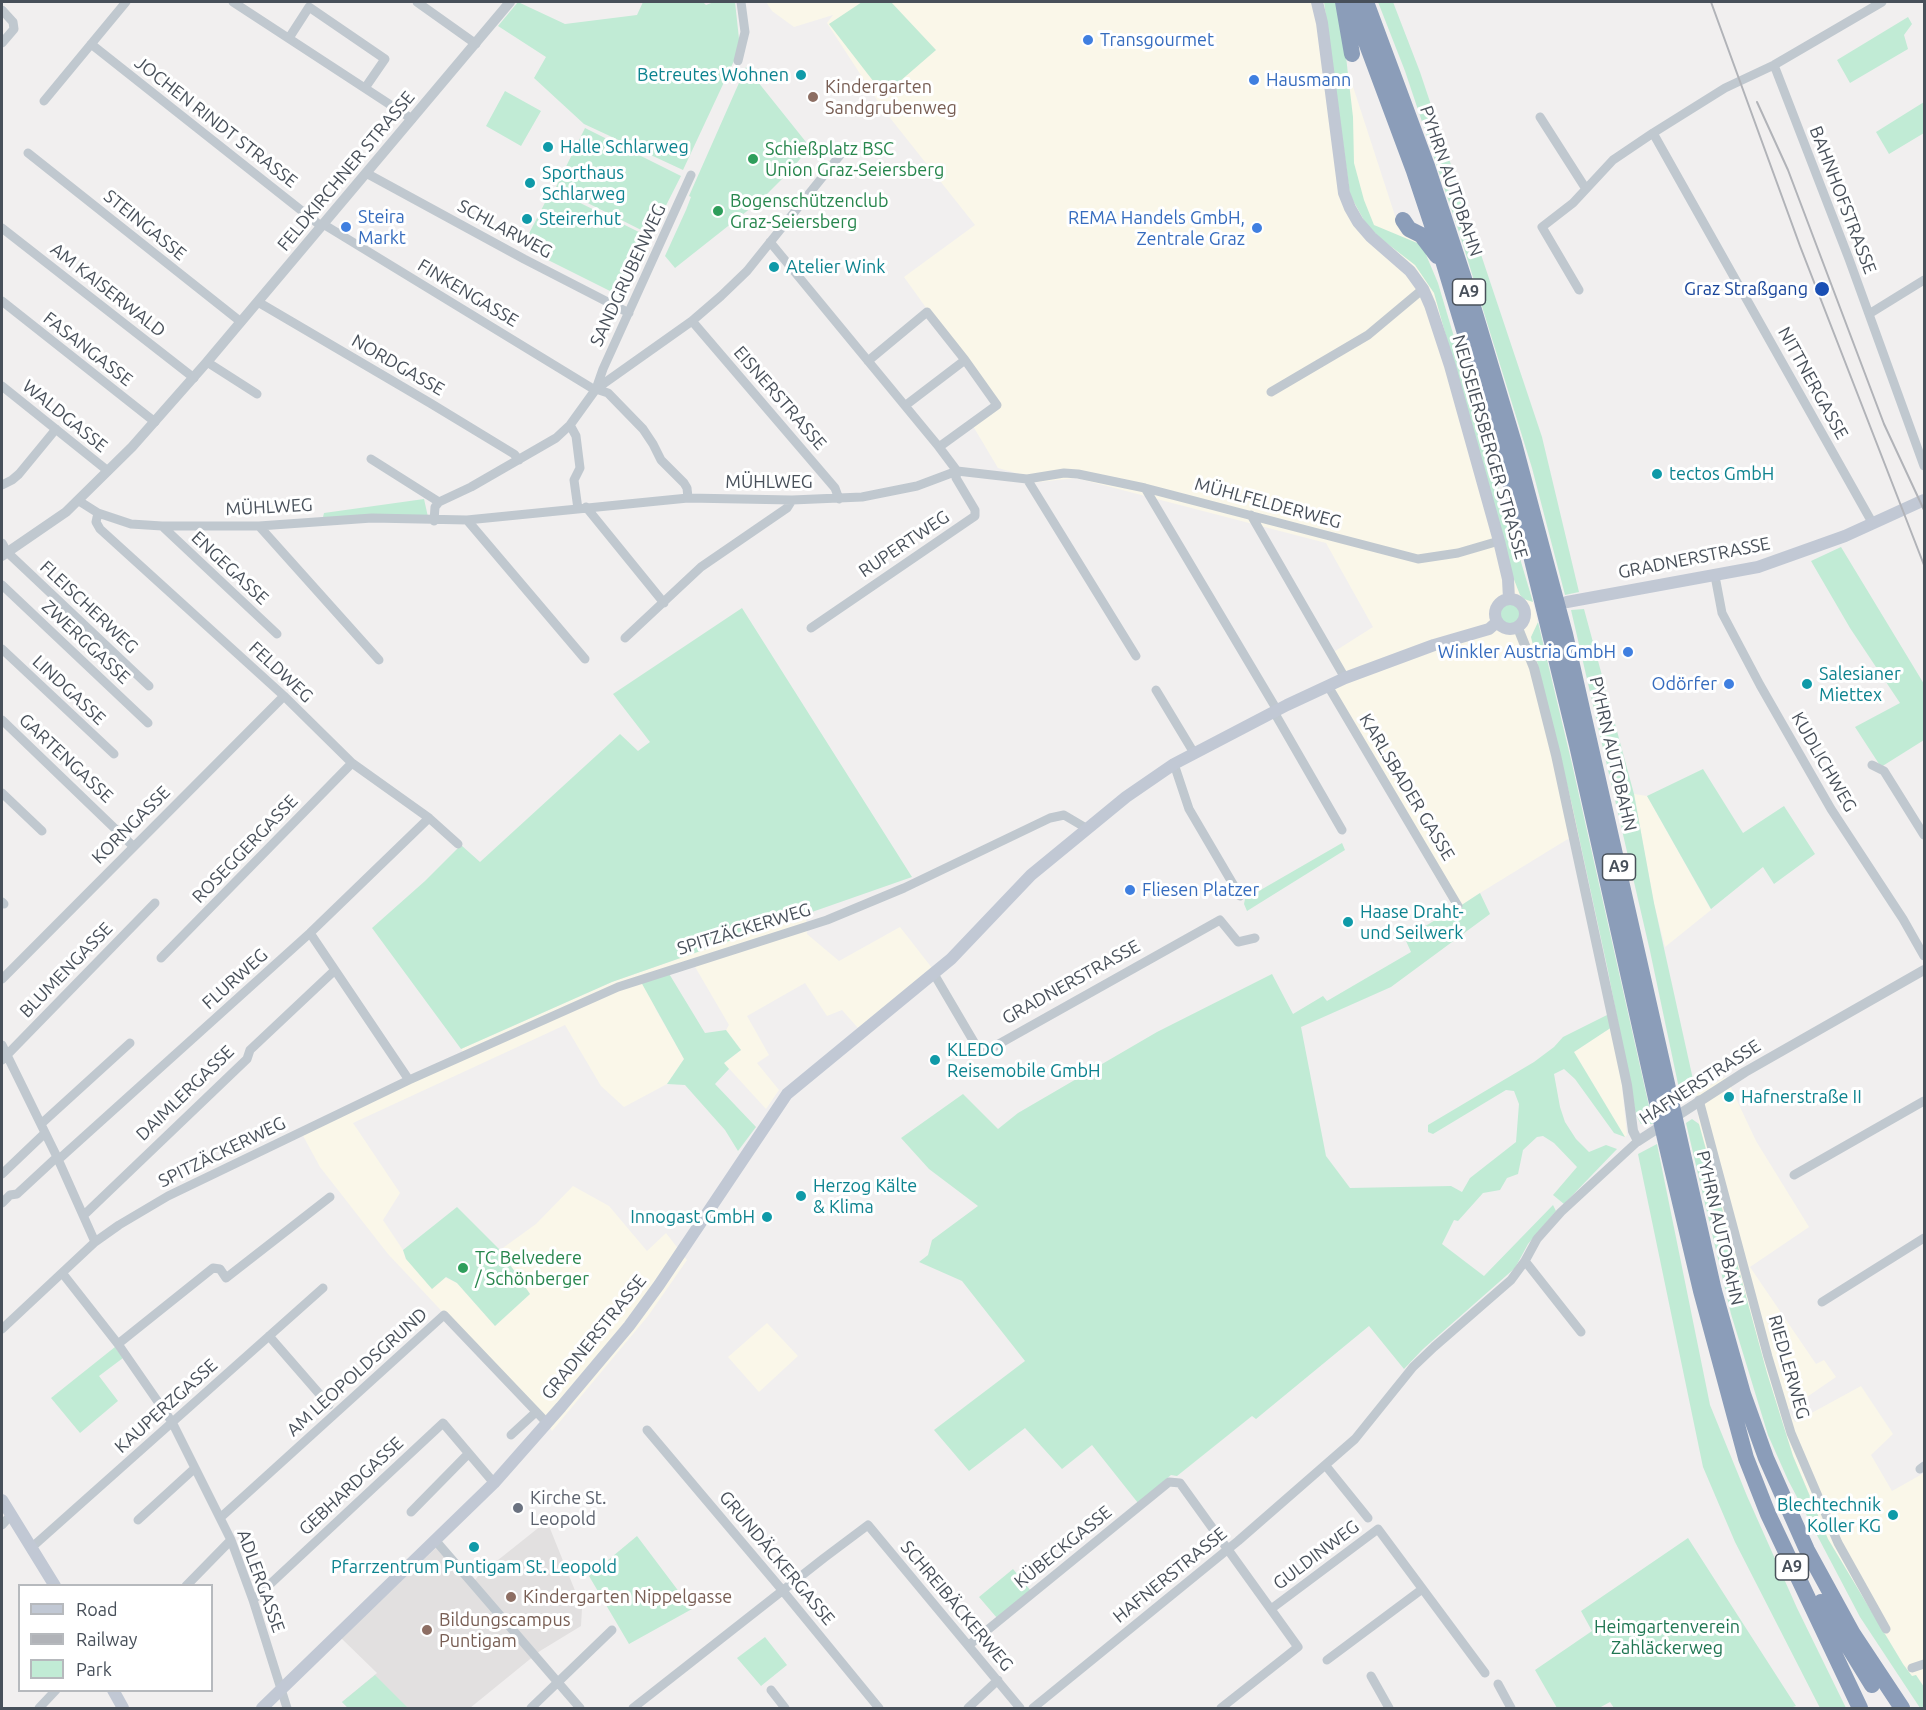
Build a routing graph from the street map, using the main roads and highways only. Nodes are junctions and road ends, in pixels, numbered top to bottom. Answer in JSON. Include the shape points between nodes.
{"nodes":[{"id":1,"x":1317,"y":2,"type":"edge"},
{"id":2,"x":1343,"y":2,"type":"edge"},
{"id":3,"x":1351,"y":2,"type":"edge"},
{"id":4,"x":1366,"y":2,"type":"edge"},
{"id":5,"x":1352,"y":54,"type":"dead end"},
{"id":6,"x":1403,"y":220,"type":"dead end"},
{"id":7,"x":1448,"y":277,"type":"junction"},
{"id":8,"x":1924,"y":500,"type":"edge"},
{"id":9,"x":1547,"y":589,"type":"junction"},
{"id":10,"x":1509,"y":599,"type":"junction"},
{"id":11,"x":1567,"y":602,"type":"dead end"},
{"id":12,"x":1497,"y":622,"type":"junction"},
{"id":13,"x":1672,"y":1139,"type":"junction"},
{"id":14,"x":1733,"y":1411,"type":"junction"},
{"id":15,"x":2,"y":1500,"type":"edge"},
{"id":16,"x":53,"y":1584,"type":"edge"},
{"id":17,"x":114,"y":1692,"type":"edge"},
{"id":18,"x":123,"y":1708,"type":"edge"},
{"id":19,"x":262,"y":1708,"type":"edge"},
{"id":20,"x":1860,"y":1708,"type":"edge"},
{"id":21,"x":1888,"y":1708,"type":"edge"},
{"id":22,"x":1902,"y":1708,"type":"edge"}],
"edges":[{"from":1,"to":10,"type":"main road","name":"NEUSEIERSBERGER STRASSE","via":[[1344,193],[1365,230],[1410,271],[1431,305],[1499,541]]},
{"from":2,"to":5,"type":"highway"},
{"from":3,"to":7,"type":"highway","name":"PYHRN AUTOBAHN","number":"A9","via":[[1414,171]]},
{"from":4,"to":9,"type":"highway","name":"PYHRN AUTOBAHN","number":"A9","via":[[1427,166],[1471,300],[1514,443]]},
{"from":6,"to":7,"type":"highway","via":[[1433,249]]},
{"from":7,"to":9,"type":"highway","name":"PYHRN AUTOBAHN","number":"A9","via":[[1527,539]]},
{"from":8,"to":11,"type":"main road","name":"GRADNERSTRASSE","via":[[1873,524],[1758,567]]},
{"from":9,"to":13,"type":"highway","name":"PYHRN AUTOBAHN","number":"A9"},
{"from":10,"to":12,"type":"main road","via":[[1497,608]]},
{"from":10,"to":12,"type":"main road","via":[[1530,610],[1524,622],[1507,630]]},
{"from":12,"to":19,"type":"main road","name":"GRADNERSTRASSE","via":[[1489,629],[1345,678],[1194,753],[1136,789],[1031,875],[934,974],[785,1097],[659,1285],[547,1423],[494,1483]]},
{"from":13,"to":14,"type":"highway","name":"PYHRN AUTOBAHN","number":"A9","via":[[1704,1302]]},
{"from":13,"to":22,"type":"highway","name":"PYHRN AUTOBAHN","number":"A9","via":[[1743,1394],[1766,1458],[1837,1608]]},
{"from":14,"to":20,"type":"highway","name":"PYHRN AUTOBAHN","number":"A9","via":[[1768,1514]]},
{"from":14,"to":21,"type":"highway","via":[[1776,1512],[1829,1617]]},
{"from":15,"to":16,"type":"main road"},
{"from":17,"to":18,"type":"main road"}]}
